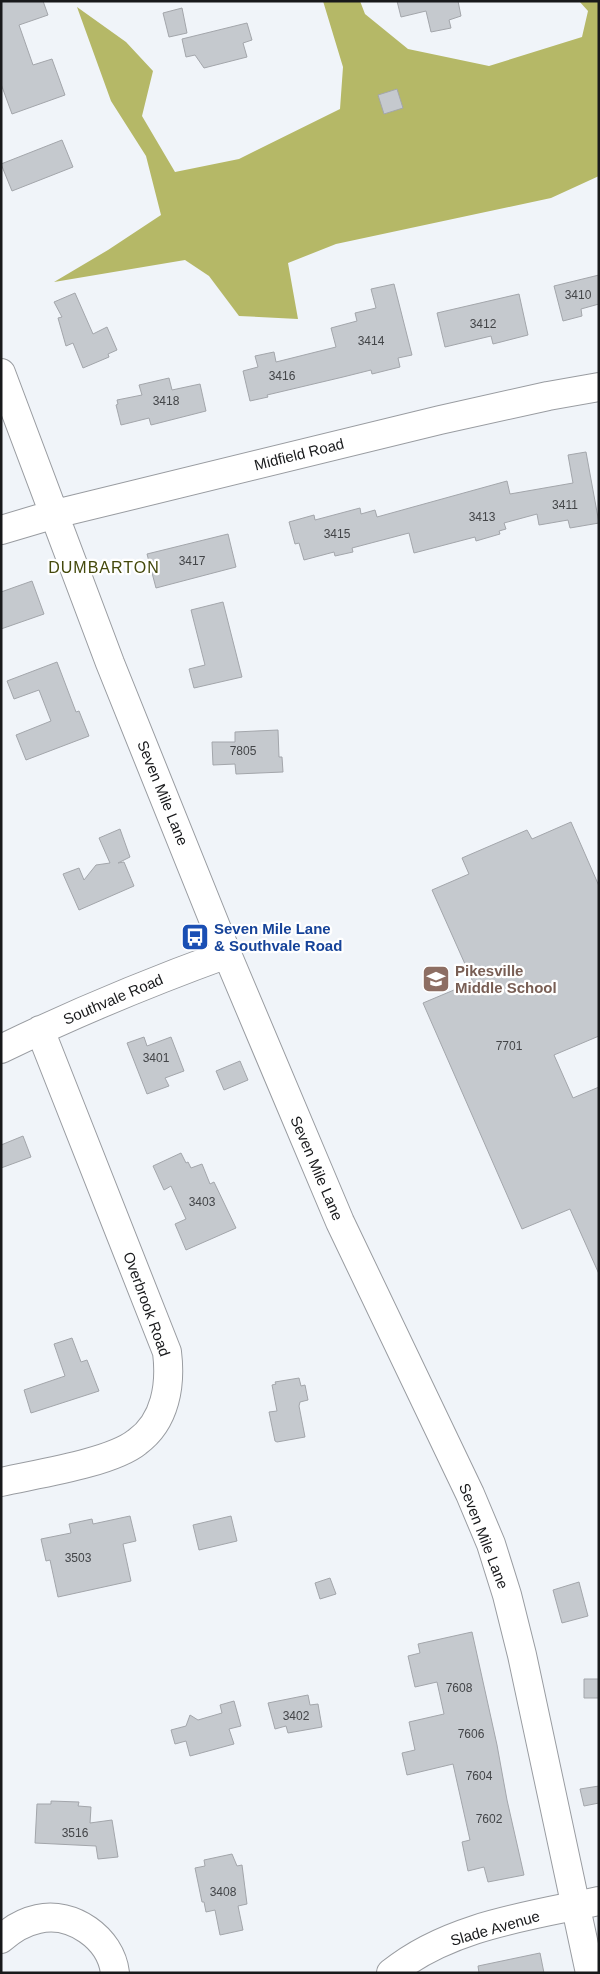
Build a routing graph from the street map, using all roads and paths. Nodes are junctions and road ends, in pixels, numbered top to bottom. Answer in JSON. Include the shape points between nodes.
{"nodes":[{"id":1,"x":1,"y":373,"type":"edge"},
{"id":2,"x":599,"y":387,"type":"edge"},
{"id":3,"x":56,"y":514,"type":"junction"},
{"id":4,"x":1,"y":530,"type":"edge"},
{"id":5,"x":227,"y":954,"type":"junction"},
{"id":6,"x":40,"y":1030,"type":"junction"},
{"id":7,"x":1,"y":1049,"type":"edge"},
{"id":8,"x":1,"y":1482,"type":"edge"},
{"id":9,"x":588,"y":1904,"type":"edge"},
{"id":10,"x":1,"y":1939,"type":"edge"},
{"id":11,"x":115,"y":1973,"type":"edge"},
{"id":12,"x":391,"y":1973,"type":"edge"},
{"id":13,"x":590,"y":1973,"type":"edge"}],
"edges":[{"from":1,"to":3,"type":"street","name":"Seven Mile Lane"},
{"from":2,"to":3,"type":"street","name":"Midfield Road","via":[[449,418]]},
{"from":3,"to":4,"type":"street","name":"Midfield Road"},
{"from":3,"to":5,"type":"street","name":"Seven Mile Lane","via":[[110,663]]},
{"from":5,"to":6,"type":"street","name":"Southvale Road","via":[[176,972]]},
{"from":5,"to":9,"type":"street","name":"Seven Mile Lane","via":[[340,1222],[491,1544]]},
{"from":6,"to":7,"type":"street","name":"Southvale Road"},
{"from":6,"to":8,"type":"street","name":"Overbrook Road","via":[[167,1352],[170,1372],[161,1411],[138,1442],[95,1460]]},
{"from":9,"to":12,"type":"street","name":"Slade Avenue","via":[[476,1930],[434,1946]]},
{"from":9,"to":13,"type":"street","name":"Seven Mile Lane"},
{"from":10,"to":11,"type":"street","via":[[19,1925],[39,1919],[56,1918],[76,1923],[94,1933],[106,1948]]}]}
